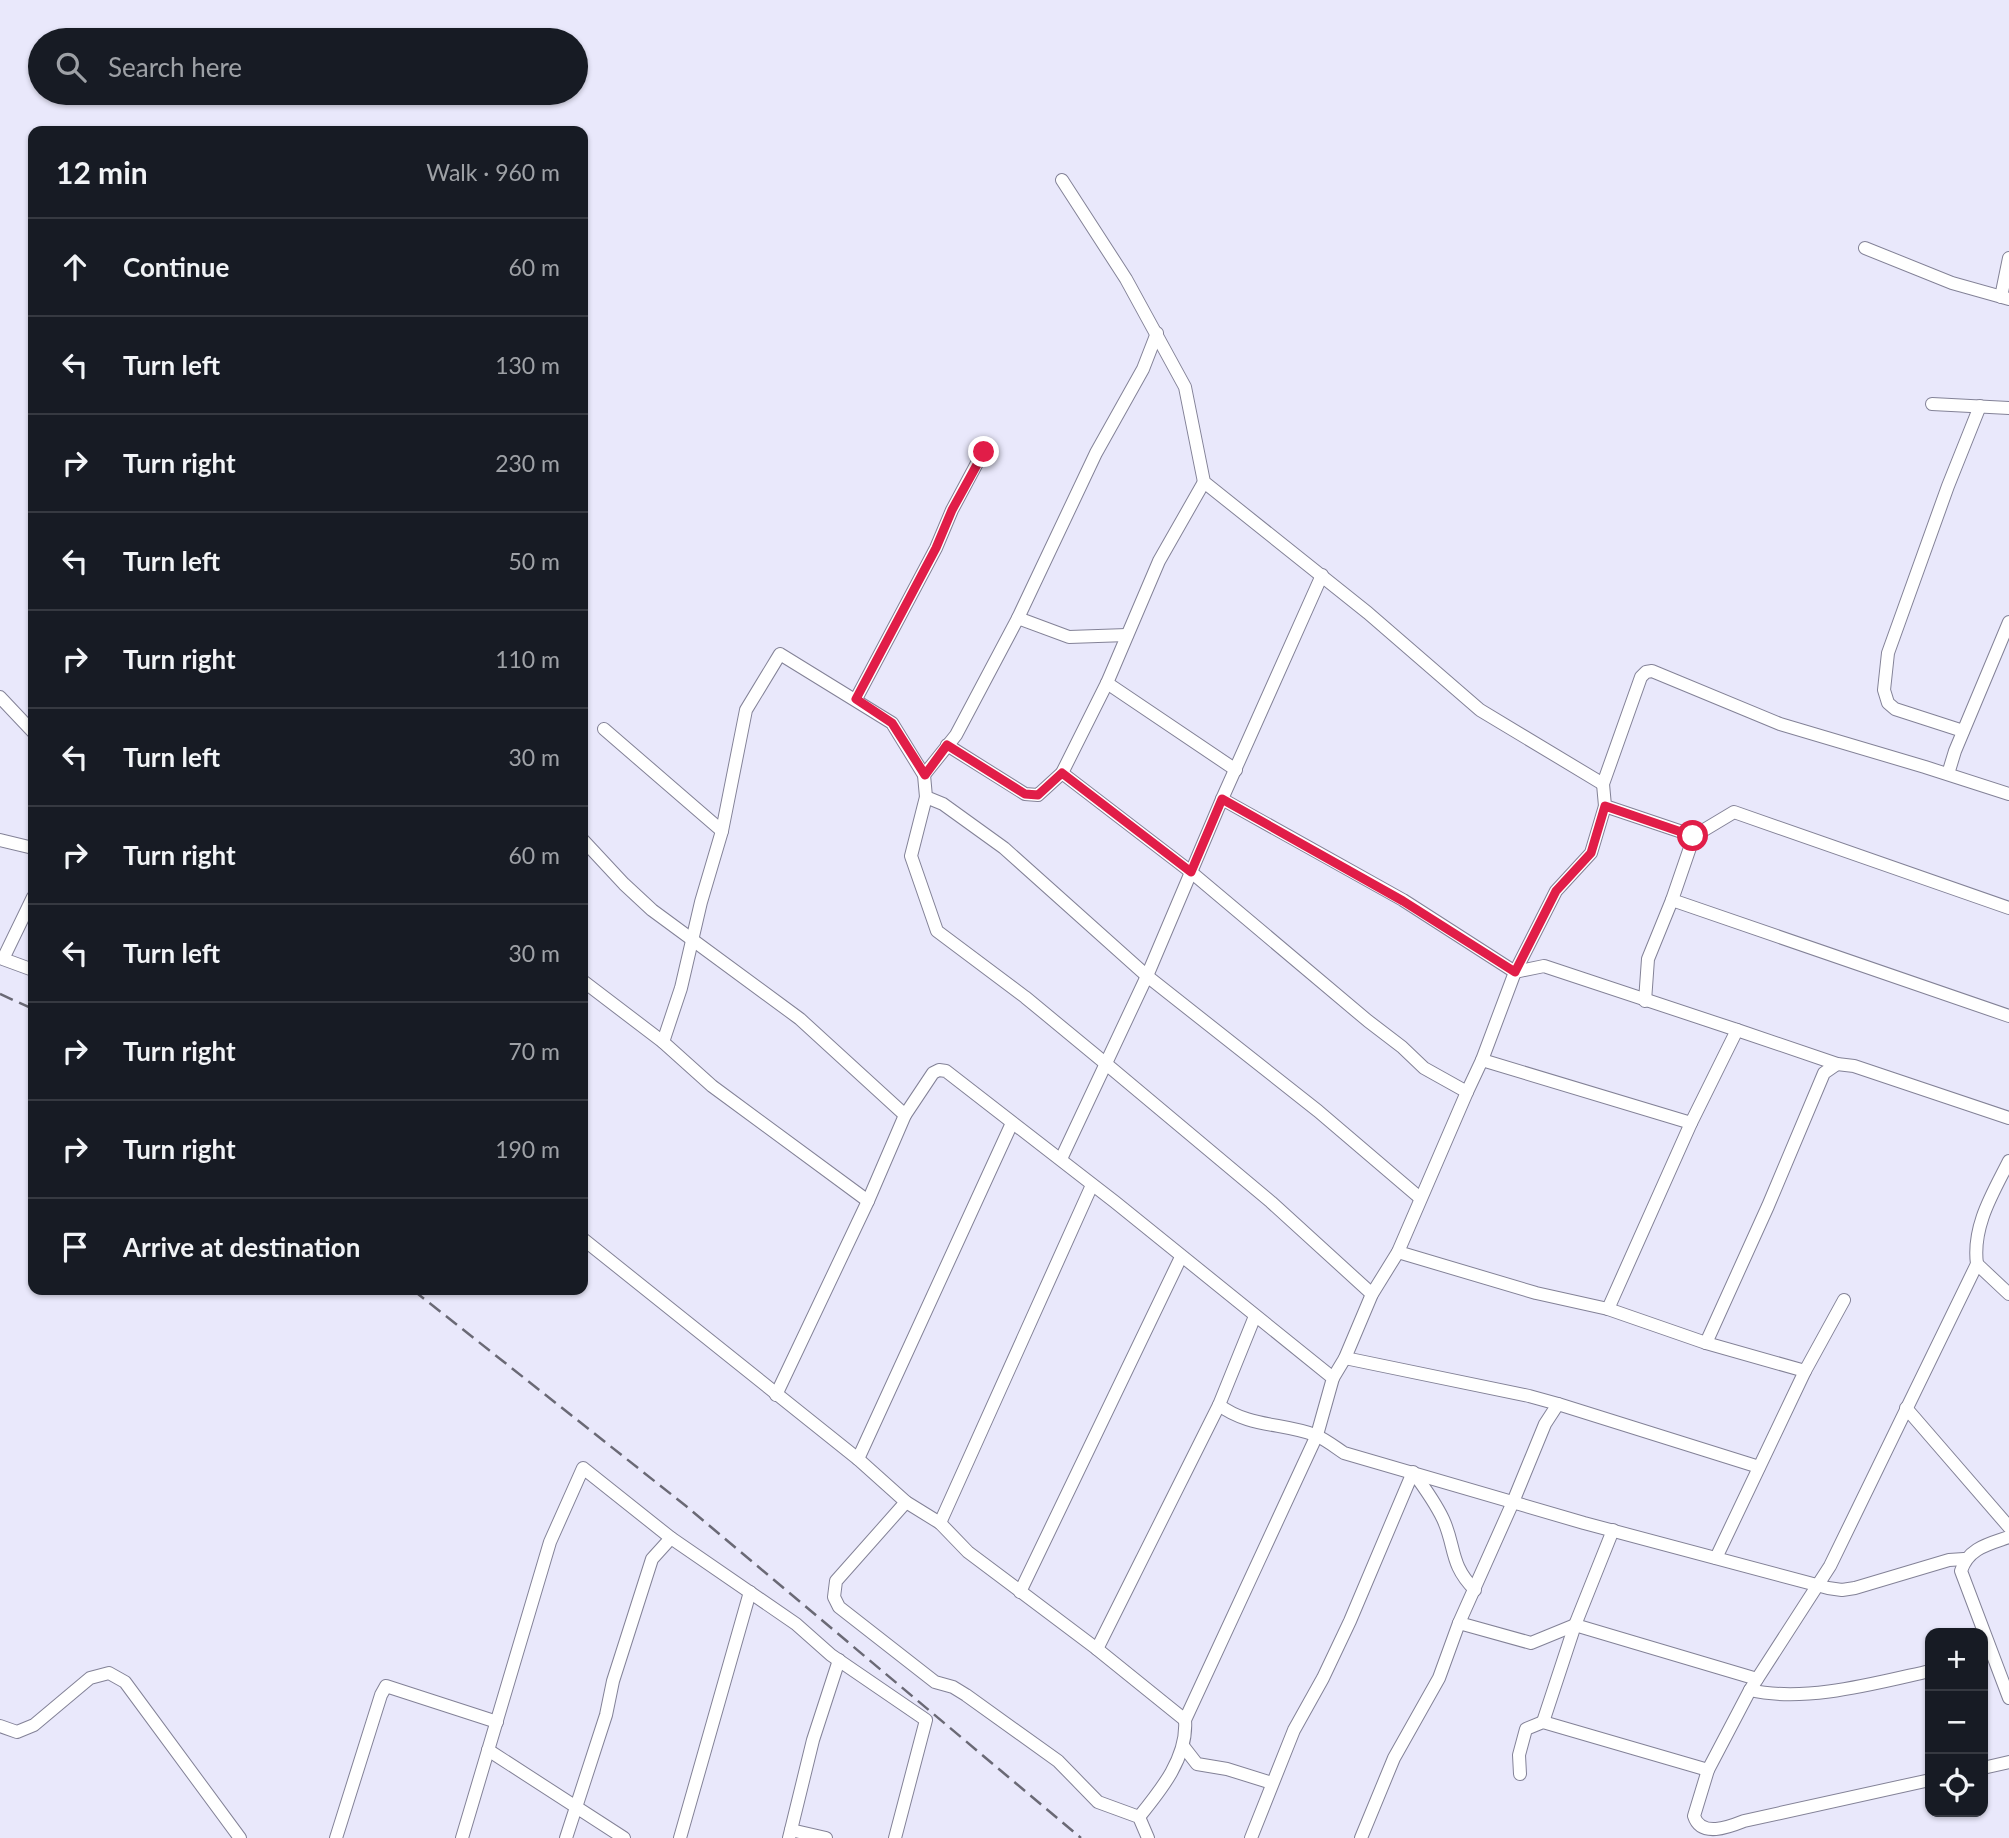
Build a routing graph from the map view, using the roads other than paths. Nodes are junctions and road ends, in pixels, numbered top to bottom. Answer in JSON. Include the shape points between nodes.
{"nodes":[{"id":1,"x":1062,"y":180,"type":"dead end"},
{"id":2,"x":1865,"y":248,"type":"dead end"},
{"id":3,"x":2009,"y":258,"type":"edge"},
{"id":4,"x":2005,"y":298,"type":"edge"},
{"id":5,"x":1157,"y":333,"type":"junction"},
{"id":6,"x":1932,"y":404,"type":"dead end"},
{"id":7,"x":1980,"y":406,"type":"junction"},
{"id":8,"x":2009,"y":408,"type":"edge"},
{"id":9,"x":984,"y":452,"type":"dead end"},
{"id":10,"x":1204,"y":482,"type":"junction"},
{"id":11,"x":1322,"y":575,"type":"junction"},
{"id":12,"x":1018,"y":618,"type":"junction"},
{"id":13,"x":2009,"y":622,"type":"edge"},
{"id":14,"x":1127,"y":635,"type":"junction"},
{"id":15,"x":1107,"y":683,"type":"junction"},
{"id":16,"x":0,"y":697,"type":"edge"},
{"id":17,"x":856,"y":699,"type":"junction"},
{"id":18,"x":28,"y":727,"type":"edge"},
{"id":19,"x":604,"y":729,"type":"dead end"},
{"id":20,"x":1963,"y":731,"type":"junction"},
{"id":21,"x":947,"y":745,"type":"junction"},
{"id":22,"x":1236,"y":770,"type":"junction"},
{"id":23,"x":1062,"y":773,"type":"junction"},
{"id":24,"x":1948,"y":774,"type":"junction"},
{"id":25,"x":925,"y":775,"type":"junction"},
{"id":26,"x":1603,"y":784,"type":"junction"},
{"id":27,"x":2009,"y":794,"type":"edge"},
{"id":28,"x":926,"y":797,"type":"junction"},
{"id":29,"x":1222,"y":799,"type":"junction"},
{"id":30,"x":1605,"y":806,"type":"junction"},
{"id":31,"x":722,"y":831,"type":"junction"},
{"id":32,"x":1693,"y":836,"type":"junction"},
{"id":33,"x":0,"y":840,"type":"edge"},
{"id":34,"x":588,"y":845,"type":"edge"},
{"id":35,"x":28,"y":847,"type":"edge"},
{"id":36,"x":1191,"y":872,"type":"junction"},
{"id":37,"x":1672,"y":900,"type":"junction"},
{"id":38,"x":28,"y":908,"type":"edge"},
{"id":39,"x":2009,"y":908,"type":"edge"},
{"id":40,"x":692,"y":938,"type":"junction"},
{"id":41,"x":28,"y":968,"type":"edge"},
{"id":42,"x":1515,"y":972,"type":"junction"},
{"id":43,"x":1147,"y":976,"type":"junction"},
{"id":44,"x":588,"y":985,"type":"edge"},
{"id":45,"x":1645,"y":1001,"type":"junction"},
{"id":46,"x":2009,"y":1016,"type":"edge"},
{"id":47,"x":1737,"y":1030,"type":"junction"},
{"id":48,"x":663,"y":1042,"type":"junction"},
{"id":49,"x":1482,"y":1060,"type":"junction"},
{"id":50,"x":1105,"y":1063,"type":"junction"},
{"id":51,"x":1838,"y":1064,"type":"junction"},
{"id":52,"x":1467,"y":1092,"type":"junction"},
{"id":53,"x":905,"y":1115,"type":"junction"},
{"id":54,"x":2009,"y":1118,"type":"edge"},
{"id":55,"x":1012,"y":1123,"type":"junction"},
{"id":56,"x":1692,"y":1123,"type":"junction"},
{"id":57,"x":1061,"y":1160,"type":"junction"},
{"id":58,"x":2009,"y":1160,"type":"edge"},
{"id":59,"x":2009,"y":1181,"type":"edge"},
{"id":60,"x":1092,"y":1185,"type":"junction"},
{"id":61,"x":1995,"y":1190,"type":"junction"},
{"id":62,"x":1420,"y":1198,"type":"junction"},
{"id":63,"x":868,"y":1201,"type":"junction"},
{"id":64,"x":588,"y":1243,"type":"edge"},
{"id":65,"x":1398,"y":1252,"type":"junction"},
{"id":66,"x":1181,"y":1256,"type":"junction"},
{"id":67,"x":1977,"y":1264,"type":"junction"},
{"id":68,"x":1372,"y":1294,"type":"junction"},
{"id":69,"x":2009,"y":1294,"type":"edge"},
{"id":70,"x":1844,"y":1300,"type":"dead end"},
{"id":71,"x":1608,"y":1310,"type":"junction"},
{"id":72,"x":1255,"y":1316,"type":"junction"},
{"id":73,"x":1706,"y":1343,"type":"junction"},
{"id":74,"x":1345,"y":1358,"type":"junction"},
{"id":75,"x":1805,"y":1371,"type":"junction"},
{"id":76,"x":1333,"y":1378,"type":"junction"},
{"id":77,"x":776,"y":1395,"type":"junction"},
{"id":78,"x":1558,"y":1404,"type":"junction"},
{"id":79,"x":1219,"y":1405,"type":"junction"},
{"id":80,"x":1906,"y":1408,"type":"junction"},
{"id":81,"x":1317,"y":1435,"type":"junction"},
{"id":82,"x":858,"y":1459,"type":"junction"},
{"id":83,"x":1759,"y":1467,"type":"junction"},
{"id":84,"x":1413,"y":1472,"type":"junction"},
{"id":85,"x":906,"y":1502,"type":"junction"},
{"id":86,"x":1513,"y":1502,"type":"junction"},
{"id":87,"x":940,"y":1523,"type":"junction"},
{"id":88,"x":2009,"y":1527,"type":"edge"},
{"id":89,"x":1613,"y":1530,"type":"junction"},
{"id":90,"x":2009,"y":1536,"type":"edge"},
{"id":91,"x":671,"y":1538,"type":"junction"},
{"id":92,"x":1716,"y":1558,"type":"junction"},
{"id":93,"x":1964,"y":1559,"type":"junction"},
{"id":94,"x":1816,"y":1585,"type":"junction"},
{"id":95,"x":1475,"y":1590,"type":"junction"},
{"id":96,"x":750,"y":1592,"type":"junction"},
{"id":97,"x":1020,"y":1592,"type":"junction"},
{"id":98,"x":1459,"y":1623,"type":"junction"},
{"id":99,"x":1575,"y":1625,"type":"junction"},
{"id":100,"x":1978,"y":1628,"type":"edge"},
{"id":101,"x":1097,"y":1649,"type":"junction"},
{"id":102,"x":1988,"y":1659,"type":"edge"},
{"id":103,"x":839,"y":1660,"type":"junction"},
{"id":104,"x":1925,"y":1672,"type":"edge"},
{"id":105,"x":1757,"y":1679,"type":"junction"},
{"id":106,"x":1750,"y":1690,"type":"junction"},
{"id":107,"x":2009,"y":1698,"type":"edge"},
{"id":108,"x":1185,"y":1720,"type":"junction"},
{"id":109,"x":497,"y":1722,"type":"junction"},
{"id":110,"x":1543,"y":1722,"type":"junction"},
{"id":111,"x":0,"y":1726,"type":"edge"},
{"id":112,"x":17,"y":1732,"type":"junction"},
{"id":113,"x":0,"y":1740,"type":"edge"},
{"id":114,"x":1183,"y":1746,"type":"junction"},
{"id":115,"x":488,"y":1750,"type":"junction"},
{"id":116,"x":2009,"y":1762,"type":"edge"},
{"id":117,"x":1988,"y":1767,"type":"edge"},
{"id":118,"x":1708,"y":1770,"type":"junction"},
{"id":119,"x":1520,"y":1774,"type":"dead end"},
{"id":120,"x":1925,"y":1781,"type":"edge"},
{"id":121,"x":1272,"y":1783,"type":"junction"},
{"id":122,"x":576,"y":1805,"type":"junction"},
{"id":123,"x":1139,"y":1817,"type":"junction"},
{"id":124,"x":790,"y":1834,"type":"edge"},
{"id":125,"x":240,"y":1838,"type":"edge"},
{"id":126,"x":336,"y":1838,"type":"edge"},
{"id":127,"x":462,"y":1838,"type":"edge"},
{"id":128,"x":566,"y":1838,"type":"edge"},
{"id":129,"x":624,"y":1838,"type":"edge"},
{"id":130,"x":680,"y":1838,"type":"edge"},
{"id":131,"x":826,"y":1838,"type":"edge"},
{"id":132,"x":895,"y":1838,"type":"edge"},
{"id":133,"x":1148,"y":1838,"type":"edge"},
{"id":134,"x":1251,"y":1838,"type":"edge"},
{"id":135,"x":1361,"y":1838,"type":"edge"}],
"edges":[{"from":1,"to":5,"type":"street"},
{"from":2,"to":4,"type":"street","via":[[1952,283]]},
{"from":3,"to":4,"type":"street"},
{"from":5,"to":10,"type":"street","via":[[1185,387]]},
{"from":5,"to":12,"type":"street"},
{"from":6,"to":7,"type":"street"},
{"from":7,"to":8,"type":"street"},
{"from":7,"to":20,"type":"street","via":[[1888,653],[1884,690],[1895,709]]},
{"from":9,"to":17,"type":"street"},
{"from":10,"to":11,"type":"street"},
{"from":10,"to":14,"type":"street","via":[[1159,561]]},
{"from":11,"to":22,"type":"street"},
{"from":11,"to":26,"type":"street","via":[[1480,710]]},
{"from":12,"to":14,"type":"street","via":[[1069,637]]},
{"from":12,"to":21,"type":"street"},
{"from":13,"to":20,"type":"street"},
{"from":14,"to":15,"type":"street"},
{"from":15,"to":22,"type":"street"},
{"from":15,"to":23,"type":"street"},
{"from":16,"to":18,"type":"street"},
{"from":17,"to":25,"type":"street","via":[[892,723]]},
{"from":17,"to":31,"type":"street","via":[[780,654],[746,710]]},
{"from":19,"to":31,"type":"street"},
{"from":20,"to":24,"type":"street"},
{"from":21,"to":23,"type":"street","via":[[1025,794],[1038,795]]},
{"from":21,"to":25,"type":"street"},
{"from":22,"to":29,"type":"street"},
{"from":23,"to":36,"type":"street"},
{"from":24,"to":26,"type":"street","via":[[1780,724],[1652,671],[1642,677]]},
{"from":24,"to":27,"type":"street"},
{"from":25,"to":28,"type":"street"},
{"from":26,"to":30,"type":"street"},
{"from":28,"to":43,"type":"street","via":[[1004,848]]},
{"from":28,"to":50,"type":"street","via":[[911,856],[937,931]]},
{"from":29,"to":36,"type":"street"},
{"from":29,"to":42,"type":"street","via":[[1403,901]]},
{"from":30,"to":32,"type":"street"},
{"from":30,"to":42,"type":"street","via":[[1591,853],[1556,891]]},
{"from":31,"to":40,"type":"street"},
{"from":32,"to":37,"type":"street"},
{"from":32,"to":39,"type":"street","via":[[1734,812]]},
{"from":33,"to":35,"type":"street"},
{"from":34,"to":40,"type":"street","via":[[652,909]]},
{"from":36,"to":43,"type":"street"},
{"from":36,"to":52,"type":"street","via":[[1424,1068]]},
{"from":37,"to":45,"type":"street","via":[[1648,959]]},
{"from":37,"to":46,"type":"street"},
{"from":38,"to":41,"type":"street","via":[[4,959]]},
{"from":40,"to":48,"type":"street"},
{"from":40,"to":53,"type":"street","via":[[800,1019]]},
{"from":42,"to":45,"type":"street","via":[[1544,965]]},
{"from":42,"to":49,"type":"street"},
{"from":43,"to":50,"type":"street"},
{"from":43,"to":62,"type":"street"},
{"from":44,"to":48,"type":"street"},
{"from":45,"to":47,"type":"street"},
{"from":47,"to":51,"type":"street"},
{"from":47,"to":56,"type":"street"},
{"from":48,"to":63,"type":"street","via":[[712,1086]]},
{"from":49,"to":52,"type":"street"},
{"from":49,"to":56,"type":"street"},
{"from":50,"to":57,"type":"street"},
{"from":50,"to":68,"type":"street"},
{"from":51,"to":54,"type":"street"},
{"from":51,"to":73,"type":"street","via":[[1824,1073]]},
{"from":52,"to":62,"type":"street"},
{"from":53,"to":55,"type":"street","via":[[933,1073],[946,1070]]},
{"from":53,"to":63,"type":"street"},
{"from":55,"to":57,"type":"street"},
{"from":55,"to":82,"type":"street"},
{"from":56,"to":71,"type":"street"},
{"from":57,"to":60,"type":"street"},
{"from":58,"to":61,"type":"street"},
{"from":59,"to":61,"type":"street"},
{"from":60,"to":66,"type":"street"},
{"from":60,"to":87,"type":"street"},
{"from":61,"to":67,"type":"street","via":[[1980,1221],[1974,1246]]},
{"from":62,"to":65,"type":"street"},
{"from":63,"to":77,"type":"street"},
{"from":64,"to":77,"type":"street"},
{"from":65,"to":68,"type":"street"},
{"from":65,"to":71,"type":"street"},
{"from":66,"to":72,"type":"street"},
{"from":66,"to":97,"type":"street"},
{"from":67,"to":69,"type":"street"},
{"from":67,"to":80,"type":"street"},
{"from":68,"to":74,"type":"street"},
{"from":70,"to":75,"type":"street"},
{"from":71,"to":73,"type":"street"},
{"from":72,"to":76,"type":"street"},
{"from":72,"to":79,"type":"street"},
{"from":73,"to":75,"type":"street"},
{"from":74,"to":76,"type":"street"},
{"from":74,"to":78,"type":"street"},
{"from":75,"to":83,"type":"street"},
{"from":76,"to":81,"type":"street"},
{"from":77,"to":82,"type":"street"},
{"from":78,"to":83,"type":"street"},
{"from":78,"to":86,"type":"street"},
{"from":79,"to":81,"type":"street","via":[[1261,1424]]},
{"from":79,"to":101,"type":"street"},
{"from":80,"to":88,"type":"street"},
{"from":80,"to":94,"type":"street","via":[[1830,1566]]},
{"from":81,"to":84,"type":"street","via":[[1344,1453]]},
{"from":81,"to":108,"type":"street"},
{"from":82,"to":85,"type":"street"},
{"from":83,"to":92,"type":"street"},
{"from":84,"to":86,"type":"street"},
{"from":84,"to":95,"type":"street","via":[[1444,1521],[1454,1562]]},
{"from":84,"to":121,"type":"street","via":[[1350,1621]]},
{"from":85,"to":87,"type":"street"},
{"from":85,"to":123,"type":"street","via":[[836,1581],[834,1597],[839,1606],[935,1682],[966,1695],[1058,1761],[1098,1801]]},
{"from":86,"to":89,"type":"street"},
{"from":86,"to":95,"type":"street"},
{"from":87,"to":97,"type":"street","via":[[968,1552]]},
{"from":89,"to":92,"type":"street"},
{"from":89,"to":99,"type":"street"},
{"from":90,"to":93,"type":"street"},
{"from":91,"to":96,"type":"street"},
{"from":91,"to":109,"type":"street","via":[[583,1468],[550,1542]]},
{"from":91,"to":122,"type":"street","via":[[652,1559]]},
{"from":92,"to":94,"type":"street"},
{"from":93,"to":94,"type":"street","via":[[1855,1588]]},
{"from":93,"to":100,"type":"street","via":[[1963,1581]]},
{"from":94,"to":105,"type":"street"},
{"from":95,"to":98,"type":"street"},
{"from":96,"to":103,"type":"street"},
{"from":96,"to":130,"type":"street"},
{"from":97,"to":101,"type":"street"},
{"from":98,"to":99,"type":"street","via":[[1531,1643]]},
{"from":98,"to":135,"type":"street","via":[[1439,1678],[1394,1758]]},
{"from":99,"to":105,"type":"street"},
{"from":99,"to":110,"type":"street"},
{"from":101,"to":108,"type":"street"},
{"from":102,"to":107,"type":"street"},
{"from":103,"to":124,"type":"street"},
{"from":103,"to":132,"type":"street","via":[[926,1720]]},
{"from":104,"to":106,"type":"street","via":[[1785,1696]]},
{"from":105,"to":106,"type":"street"},
{"from":106,"to":118,"type":"street"},
{"from":108,"to":114,"type":"street"},
{"from":109,"to":115,"type":"street"},
{"from":109,"to":126,"type":"street","via":[[386,1686]]},
{"from":110,"to":118,"type":"street"},
{"from":110,"to":119,"type":"street","via":[[1527,1729],[1519,1755]]},
{"from":111,"to":112,"type":"street"},
{"from":112,"to":113,"type":"street"},
{"from":112,"to":125,"type":"street","via":[[34,1725],[90,1678],[109,1673],[125,1682]]},
{"from":114,"to":121,"type":"street","via":[[1197,1764]]},
{"from":114,"to":123,"type":"street","via":[[1163,1788]]},
{"from":115,"to":122,"type":"street"},
{"from":115,"to":127,"type":"street"},
{"from":116,"to":117,"type":"street"},
{"from":118,"to":120,"type":"street","via":[[1694,1816],[1701,1828],[1715,1830]]},
{"from":121,"to":134,"type":"street"},
{"from":122,"to":128,"type":"street"},
{"from":122,"to":129,"type":"street"},
{"from":123,"to":133,"type":"street"},
{"from":124,"to":131,"type":"street"}]}
